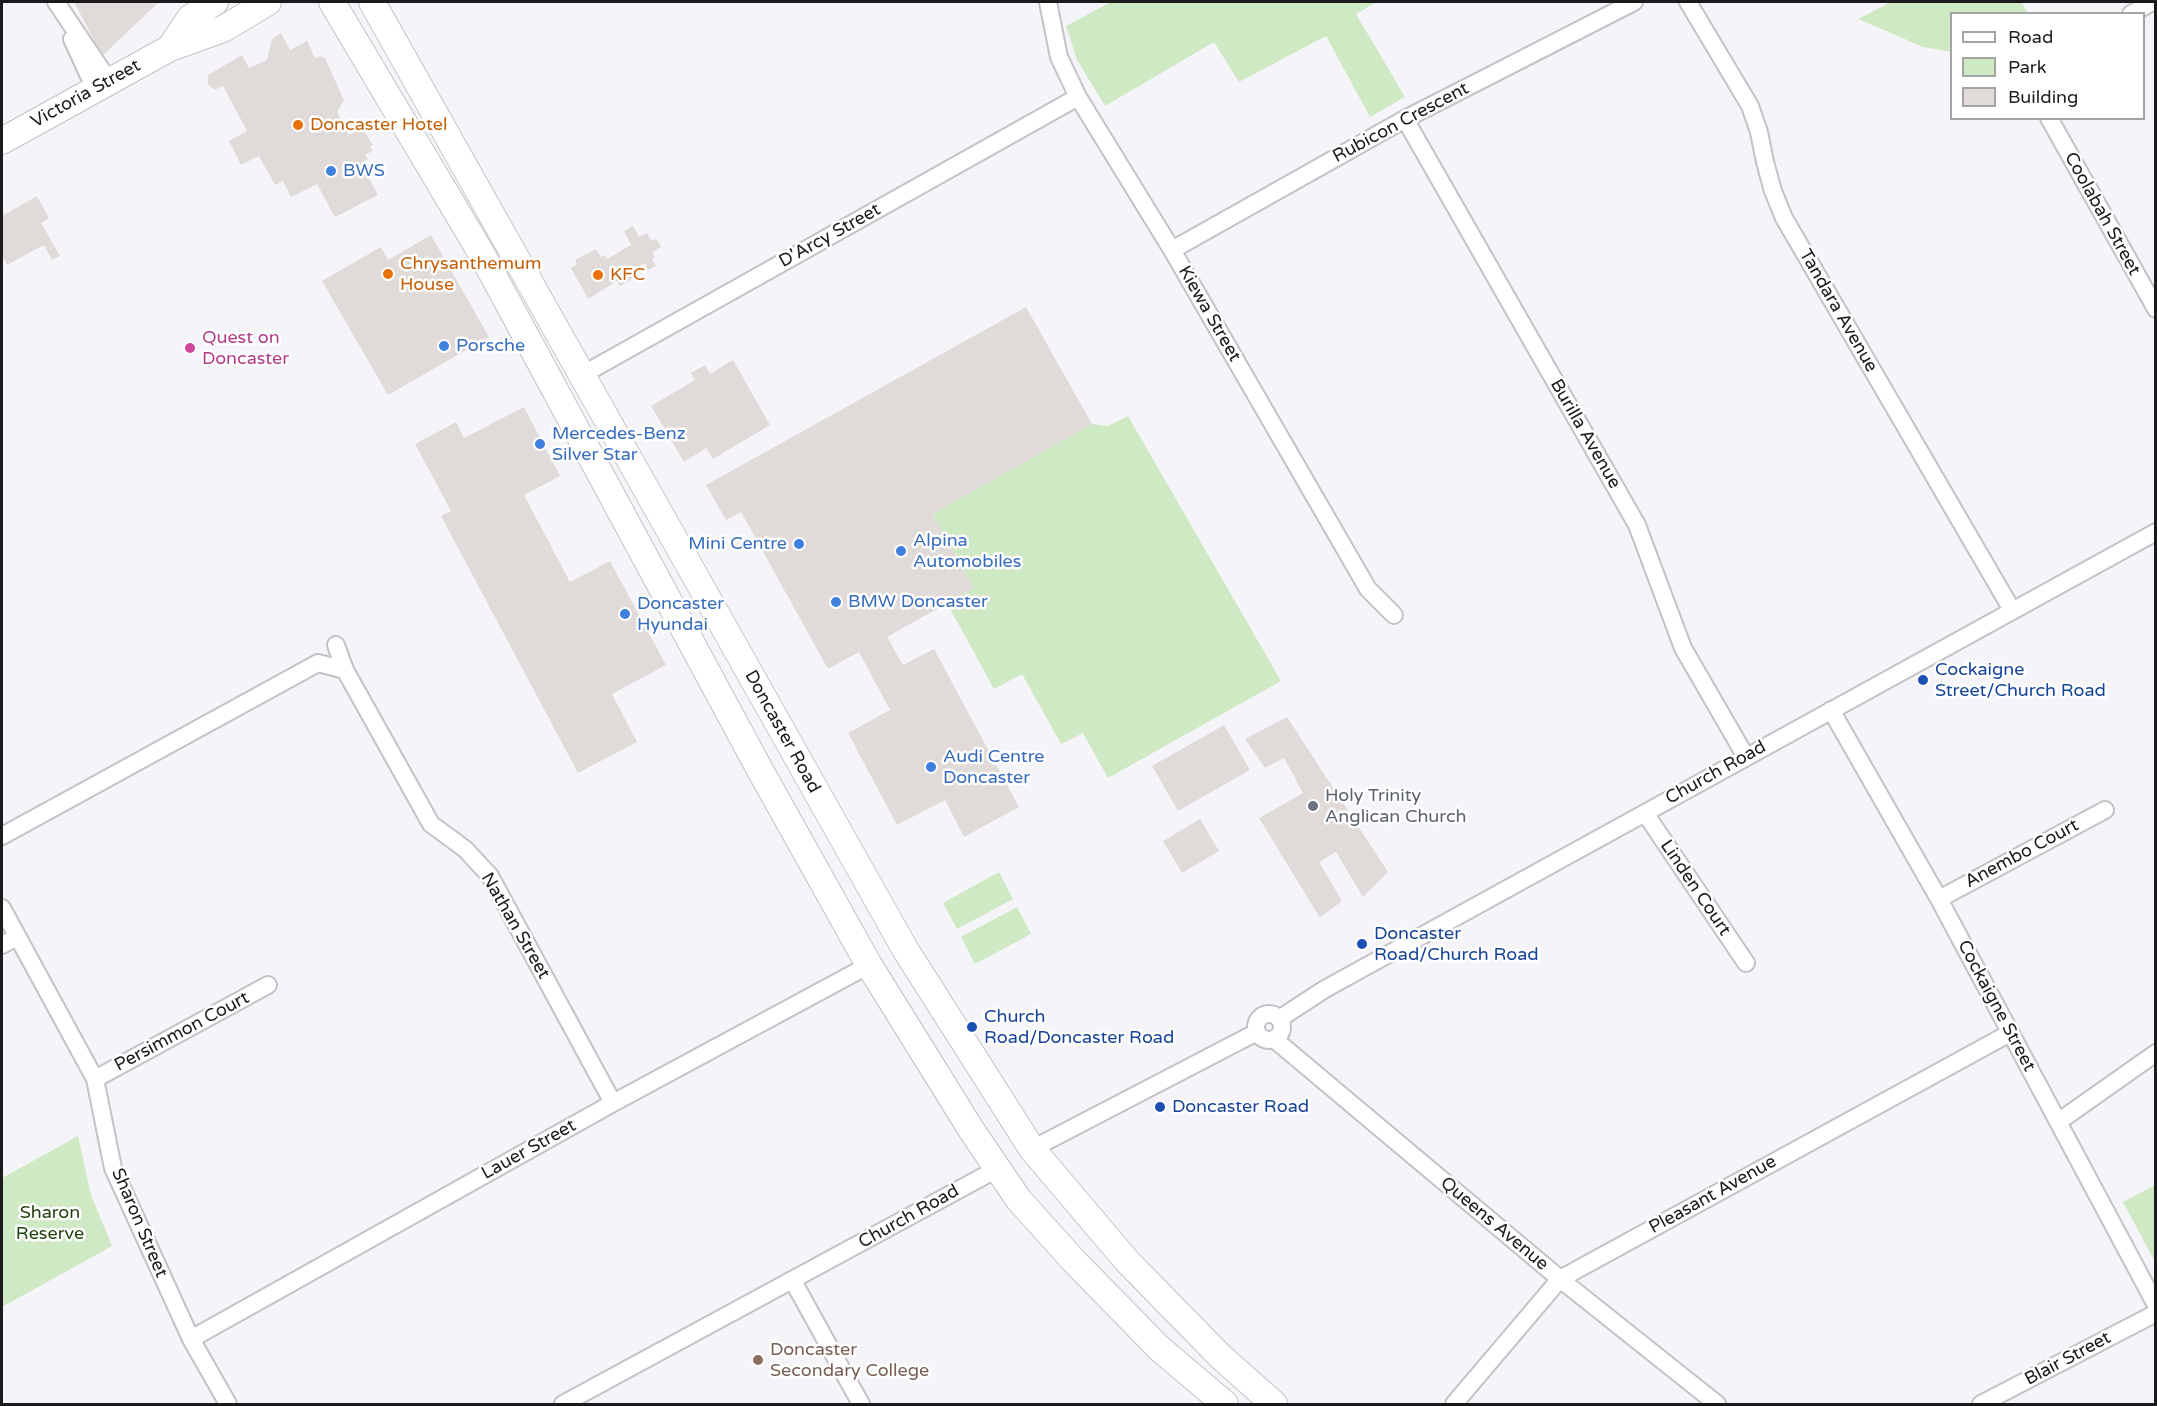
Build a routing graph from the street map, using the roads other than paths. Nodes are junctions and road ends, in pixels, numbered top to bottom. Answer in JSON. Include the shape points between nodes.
{"nodes":[{"id":1,"x":215,"y":2,"type":"edge"},
{"id":2,"x":268,"y":2,"type":"edge"},
{"id":3,"x":332,"y":2,"type":"edge"},
{"id":4,"x":372,"y":2,"type":"edge"},
{"id":5,"x":1048,"y":2,"type":"edge"},
{"id":6,"x":1634,"y":2,"type":"edge"},
{"id":7,"x":1688,"y":2,"type":"edge"},
{"id":8,"x":2152,"y":2,"type":"edge"},
{"id":9,"x":58,"y":6,"type":"edge"},
{"id":10,"x":197,"y":10,"type":"edge"},
{"id":11,"x":2134,"y":12,"type":"edge"},
{"id":12,"x":170,"y":48,"type":"junction"},
{"id":13,"x":102,"y":85,"type":"junction"},
{"id":14,"x":1078,"y":97,"type":"junction"},
{"id":15,"x":1405,"y":119,"type":"junction"},
{"id":16,"x":2050,"y":120,"type":"edge"},
{"id":17,"x":2,"y":141,"type":"edge"},
{"id":18,"x":502,"y":231,"type":"junction"},
{"id":19,"x":476,"y":245,"type":"junction"},
{"id":20,"x":1172,"y":250,"type":"junction"},
{"id":21,"x":2156,"y":309,"type":"edge"},
{"id":22,"x":582,"y":375,"type":"junction"},
{"id":23,"x":2156,"y":532,"type":"edge"},
{"id":24,"x":2012,"y":610,"type":"junction"},
{"id":25,"x":1394,"y":615,"type":"dead end"},
{"id":26,"x":336,"y":645,"type":"dead end"},
{"id":27,"x":345,"y":670,"type":"junction"},
{"id":28,"x":1831,"y":710,"type":"junction"},
{"id":29,"x":793,"y":751,"type":"junction"},
{"id":30,"x":1746,"y":757,"type":"junction"},
{"id":31,"x":760,"y":770,"type":"junction"},
{"id":32,"x":2105,"y":810,"type":"dead end"},
{"id":33,"x":1645,"y":813,"type":"junction"},
{"id":34,"x":2,"y":836,"type":"edge"},
{"id":35,"x":1939,"y":899,"type":"junction"},
{"id":36,"x":2,"y":908,"type":"edge"},
{"id":37,"x":17,"y":937,"type":"junction"},
{"id":38,"x":2,"y":945,"type":"edge"},
{"id":39,"x":1746,"y":963,"type":"dead end"},
{"id":40,"x":869,"y":965,"type":"junction"},
{"id":41,"x":268,"y":985,"type":"dead end"},
{"id":42,"x":1280,"y":1019,"type":"junction"},
{"id":43,"x":1257,"y":1032,"type":"junction"},
{"id":44,"x":2010,"y":1033,"type":"junction"},
{"id":45,"x":1274,"y":1039,"type":"junction"},
{"id":46,"x":2156,"y":1053,"type":"edge"},
{"id":47,"x":95,"y":1078,"type":"junction"},
{"id":48,"x":613,"y":1103,"type":"junction"},
{"id":49,"x":2058,"y":1122,"type":"junction"},
{"id":50,"x":1032,"y":1149,"type":"junction"},
{"id":51,"x":997,"y":1169,"type":"junction"},
{"id":52,"x":1560,"y":1279,"type":"junction"},
{"id":53,"x":793,"y":1281,"type":"junction"},
{"id":54,"x":2156,"y":1305,"type":"edge"},
{"id":55,"x":2156,"y":1313,"type":"edge"},
{"id":56,"x":190,"y":1339,"type":"junction"},
{"id":57,"x":228,"y":1404,"type":"edge"},
{"id":58,"x":563,"y":1404,"type":"edge"},
{"id":59,"x":861,"y":1404,"type":"edge"},
{"id":60,"x":1225,"y":1404,"type":"edge"},
{"id":61,"x":1274,"y":1404,"type":"edge"},
{"id":62,"x":1454,"y":1404,"type":"edge"},
{"id":63,"x":1717,"y":1404,"type":"edge"},
{"id":64,"x":1981,"y":1404,"type":"edge"}],
"edges":[{"from":1,"to":10,"type":"main road","name":"Victoria Street"},
{"from":2,"to":12,"type":"main road","name":"Victoria Street","via":[[223,28]]},
{"from":3,"to":19,"type":"main road","name":"Doncaster Road"},
{"from":4,"to":18,"type":"main road","name":"Doncaster Road"},
{"from":5,"to":14,"type":"street","name":"Kiewa Street","via":[[1059,57]]},
{"from":6,"to":15,"type":"street","name":"Rubicon Crescent"},
{"from":7,"to":24,"type":"street","name":"Tandara Avenue","via":[[1750,106],[1784,218]]},
{"from":8,"to":11,"type":"street"},
{"from":9,"to":13,"type":"street","via":[[77,52]]},
{"from":10,"to":12,"type":"main road","name":"Victoria Street"},
{"from":12,"to":13,"type":"main road","name":"Victoria Street"},
{"from":13,"to":17,"type":"main road","name":"Victoria Street"},
{"from":14,"to":20,"type":"street","name":"Kiewa Street"},
{"from":14,"to":22,"type":"street","name":"D'Arcy Street"},
{"from":15,"to":20,"type":"street","name":"Rubicon Crescent"},
{"from":15,"to":30,"type":"street","name":"Burilla Avenue","via":[[1637,525],[1683,648]]},
{"from":16,"to":21,"type":"street","name":"Coolabah Street"},
{"from":18,"to":19,"type":"main road"},
{"from":18,"to":22,"type":"main road","name":"Doncaster Road"},
{"from":19,"to":31,"type":"main road","name":"Doncaster Road"},
{"from":20,"to":25,"type":"street","name":"Kiewa Street","via":[[1368,589]]},
{"from":22,"to":29,"type":"main road","name":"Doncaster Road"},
{"from":23,"to":24,"type":"street","name":"Church Road"},
{"from":24,"to":28,"type":"street","name":"Church Road"},
{"from":26,"to":27,"type":"street","name":"Nathan Street"},
{"from":27,"to":34,"type":"street","via":[[318,663]]},
{"from":27,"to":48,"type":"street","name":"Nathan Street","via":[[431,824],[465,849],[490,876]]},
{"from":28,"to":30,"type":"street","name":"Church Road"},
{"from":28,"to":35,"type":"street","name":"Cockaigne Street"},
{"from":29,"to":31,"type":"main road"},
{"from":29,"to":50,"type":"main road","name":"Doncaster Road","via":[[905,949]]},
{"from":30,"to":33,"type":"street","name":"Church Road"},
{"from":31,"to":40,"type":"main road","name":"Doncaster Road"},
{"from":32,"to":35,"type":"street","name":"Anembo Court"},
{"from":33,"to":39,"type":"street","name":"Linden Court"},
{"from":33,"to":42,"type":"street","name":"Church Road","via":[[1325,988]]},
{"from":35,"to":44,"type":"street","name":"Cockaigne Street"},
{"from":36,"to":37,"type":"street","name":"Sharon Street"},
{"from":37,"to":38,"type":"street"},
{"from":37,"to":47,"type":"street","name":"Sharon Street"},
{"from":40,"to":48,"type":"street","name":"Lauer Street"},
{"from":40,"to":51,"type":"main road","name":"Doncaster Road"},
{"from":41,"to":47,"type":"street","name":"Persimmon Court"},
{"from":42,"to":43,"type":"street","via":[[1264,1015],[1257,1023]]},
{"from":42,"to":45,"type":"street","via":[[1283,1028]]},
{"from":43,"to":45,"type":"street","via":[[1266,1040]]},
{"from":43,"to":50,"type":"street","name":"Church Road"},
{"from":44,"to":49,"type":"street","name":"Cockaigne Street"},
{"from":44,"to":52,"type":"street","name":"Pleasant Avenue"},
{"from":45,"to":52,"type":"street","name":"Queens Avenue"},
{"from":46,"to":49,"type":"street"},
{"from":47,"to":56,"type":"street","name":"Sharon Street","via":[[113,1168]]},
{"from":48,"to":56,"type":"street","name":"Lauer Street"},
{"from":49,"to":54,"type":"street","name":"Cockaigne Street"},
{"from":50,"to":51,"type":"main road","name":"Church Road"},
{"from":50,"to":61,"type":"main road","name":"Doncaster Road","via":[[1127,1261],[1221,1357]]},
{"from":51,"to":53,"type":"street","name":"Church Road"},
{"from":51,"to":60,"type":"main road","name":"Doncaster Road","via":[[1073,1260],[1159,1348]]},
{"from":52,"to":62,"type":"street","name":"Pleasant Avenue"},
{"from":52,"to":63,"type":"street","name":"Queens Avenue"},
{"from":53,"to":58,"type":"street","name":"Church Road"},
{"from":53,"to":59,"type":"street"},
{"from":55,"to":64,"type":"street","name":"Blair Street"},
{"from":56,"to":57,"type":"street","name":"Sharon Street"}]}
